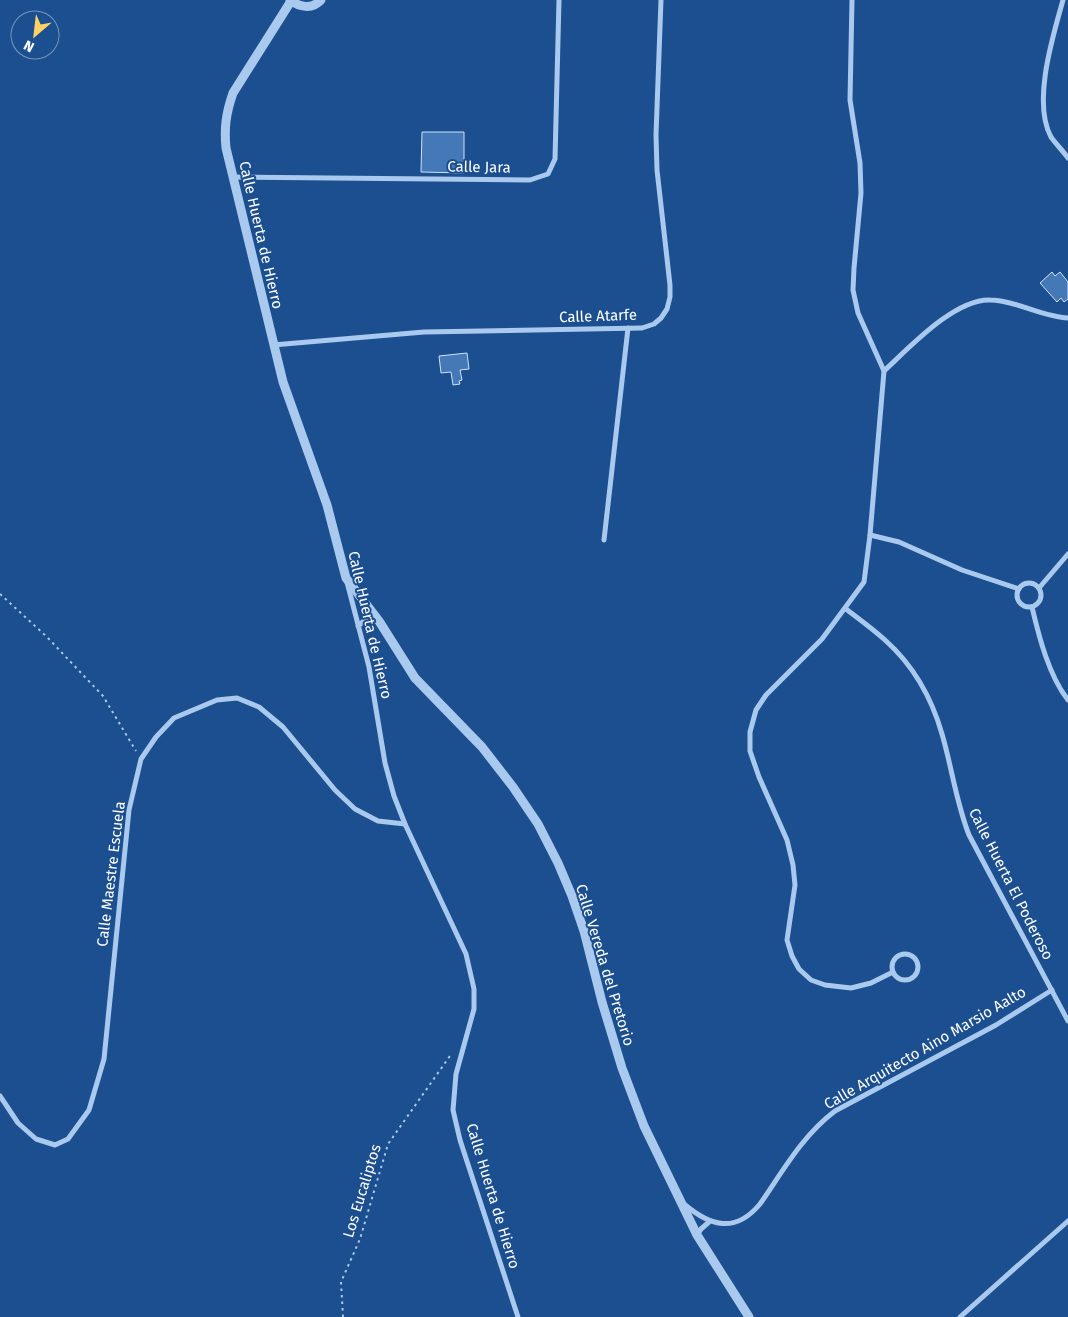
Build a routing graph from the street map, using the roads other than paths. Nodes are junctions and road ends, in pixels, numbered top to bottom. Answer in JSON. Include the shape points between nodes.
{"nodes":[{"id":1,"x":290,"y":0,"type":"edge"},
{"id":2,"x":321,"y":0,"type":"edge"},
{"id":3,"x":559,"y":0,"type":"edge"},
{"id":4,"x":661,"y":0,"type":"edge"},
{"id":5,"x":852,"y":0,"type":"edge"},
{"id":6,"x":1063,"y":0,"type":"edge"},
{"id":7,"x":1068,"y":158,"type":"edge"},
{"id":8,"x":233,"y":177,"type":"junction"},
{"id":9,"x":1068,"y":318,"type":"edge"},
{"id":10,"x":628,"y":328,"type":"junction"},
{"id":11,"x":273,"y":345,"type":"junction"},
{"id":12,"x":884,"y":371,"type":"junction"},
{"id":13,"x":870,"y":535,"type":"junction"},
{"id":14,"x":604,"y":540,"type":"dead end"},
{"id":15,"x":1068,"y":554,"type":"edge"},
{"id":16,"x":346,"y":578,"type":"junction"},
{"id":17,"x":1039,"y":588,"type":"junction"},
{"id":18,"x":1019,"y":589,"type":"junction"},
{"id":19,"x":1032,"y":608,"type":"junction"},
{"id":20,"x":846,"y":609,"type":"junction"},
{"id":21,"x":379,"y":621,"type":"junction"},
{"id":22,"x":358,"y":626,"type":"junction"},
{"id":23,"x":1068,"y":700,"type":"edge"},
{"id":24,"x":405,"y":824,"type":"junction"},
{"id":25,"x":893,"y":972,"type":"junction"},
{"id":26,"x":1052,"y":990,"type":"junction"},
{"id":27,"x":1068,"y":1022,"type":"edge"},
{"id":28,"x":0,"y":1096,"type":"edge"},
{"id":29,"x":678,"y":1199,"type":"junction"},
{"id":30,"x":1068,"y":1221,"type":"edge"},
{"id":31,"x":709,"y":1222,"type":"junction"},
{"id":32,"x":697,"y":1235,"type":"junction"},
{"id":33,"x":518,"y":1317,"type":"edge"},
{"id":34,"x":748,"y":1317,"type":"edge"},
{"id":35,"x":960,"y":1317,"type":"edge"}],
"edges":[{"from":1,"to":2,"type":"street","via":[[305,7]]},
{"from":1,"to":8,"type":"street","name":"Calle Huerta de Hierro","via":[[240,80],[227,110],[224,130]]},
{"from":3,"to":8,"type":"street","name":"Calle Jara","via":[[555,159],[548,174],[530,180]]},
{"from":4,"to":10,"type":"street","name":"Calle Atarfe","via":[[657,170],[670,297],[667,309],[654,324]]},
{"from":5,"to":12,"type":"street","via":[[850,100],[860,163],[861,193],[853,290],[858,313]]},
{"from":6,"to":7,"type":"street","via":[[1043,102],[1051,137]]},
{"from":8,"to":11,"type":"street","name":"Calle Huerta de Hierro"},
{"from":9,"to":12,"type":"street","via":[[990,300],[969,302],[940,321]]},
{"from":10,"to":11,"type":"street","name":"Calle Atarfe","via":[[424,332]]},
{"from":10,"to":14,"type":"street"},
{"from":11,"to":16,"type":"street","name":"Calle Huerta de Hierro","via":[[327,505]]},
{"from":12,"to":13,"type":"street"},
{"from":13,"to":18,"type":"street","via":[[899,542],[962,570]]},
{"from":13,"to":20,"type":"street","via":[[864,582]]},
{"from":15,"to":17,"type":"street"},
{"from":16,"to":21,"type":"street","name":"Calle Vereda del Pretorio"},
{"from":16,"to":22,"type":"street","name":"Calle Huerta de Hierro"},
{"from":17,"to":18,"type":"street","via":[[1031,583]]},
{"from":17,"to":19,"type":"street","via":[[1040,602]]},
{"from":18,"to":19,"type":"street","via":[[1019,602]]},
{"from":19,"to":23,"type":"street","via":[[1058,686]]},
{"from":20,"to":25,"type":"street","via":[[822,639],[766,695],[756,710],[750,732],[750,751],[787,840],[793,865],[795,885],[787,940],[799,969],[811,980],[851,988],[871,984]]},
{"from":20,"to":26,"type":"street","name":"Calle Huerta El Poderoso","via":[[901,656],[929,699],[942,734],[960,812],[969,835]]},
{"from":21,"to":22,"type":"street","via":[[365,620]]},
{"from":21,"to":29,"type":"street","name":"Calle Vereda del Pretorio","via":[[415,678],[482,747],[538,824],[558,863],[584,931],[622,1068],[644,1126]]},
{"from":22,"to":24,"type":"street","name":"Calle Huerta de Hierro","via":[[369,667],[385,763]]},
{"from":24,"to":28,"type":"street","name":"Calle Maestre Escuela","via":[[378,821],[355,809],[283,727],[259,707],[237,698],[217,700],[174,718],[156,736],[141,759],[128,810],[104,1059],[89,1110],[68,1139],[55,1146],[36,1139],[18,1123]]},
{"from":24,"to":33,"type":"street","name":"Calle Huerta de Hierro","via":[[466,954],[474,989],[474,1009],[456,1074],[453,1110]]},
{"from":25,"to":25,"type":"street","via":[[904,980],[912,978],[919,968],[916,959],[909,954],[900,954],[894,960]]},
{"from":26,"to":27,"type":"street","name":"Calle Huerta El Poderoso"},
{"from":26,"to":31,"type":"street","name":"Calle Arquitecto Aino Marsio Aalto","via":[[835,1112],[800,1144],[752,1214],[734,1223]]},
{"from":29,"to":31,"type":"street"},
{"from":29,"to":32,"type":"street","name":"Calle Vereda del Pretorio"},
{"from":30,"to":35,"type":"street"},
{"from":31,"to":32,"type":"street"},
{"from":32,"to":34,"type":"street","name":"Calle Vereda del Pretorio"}]}
